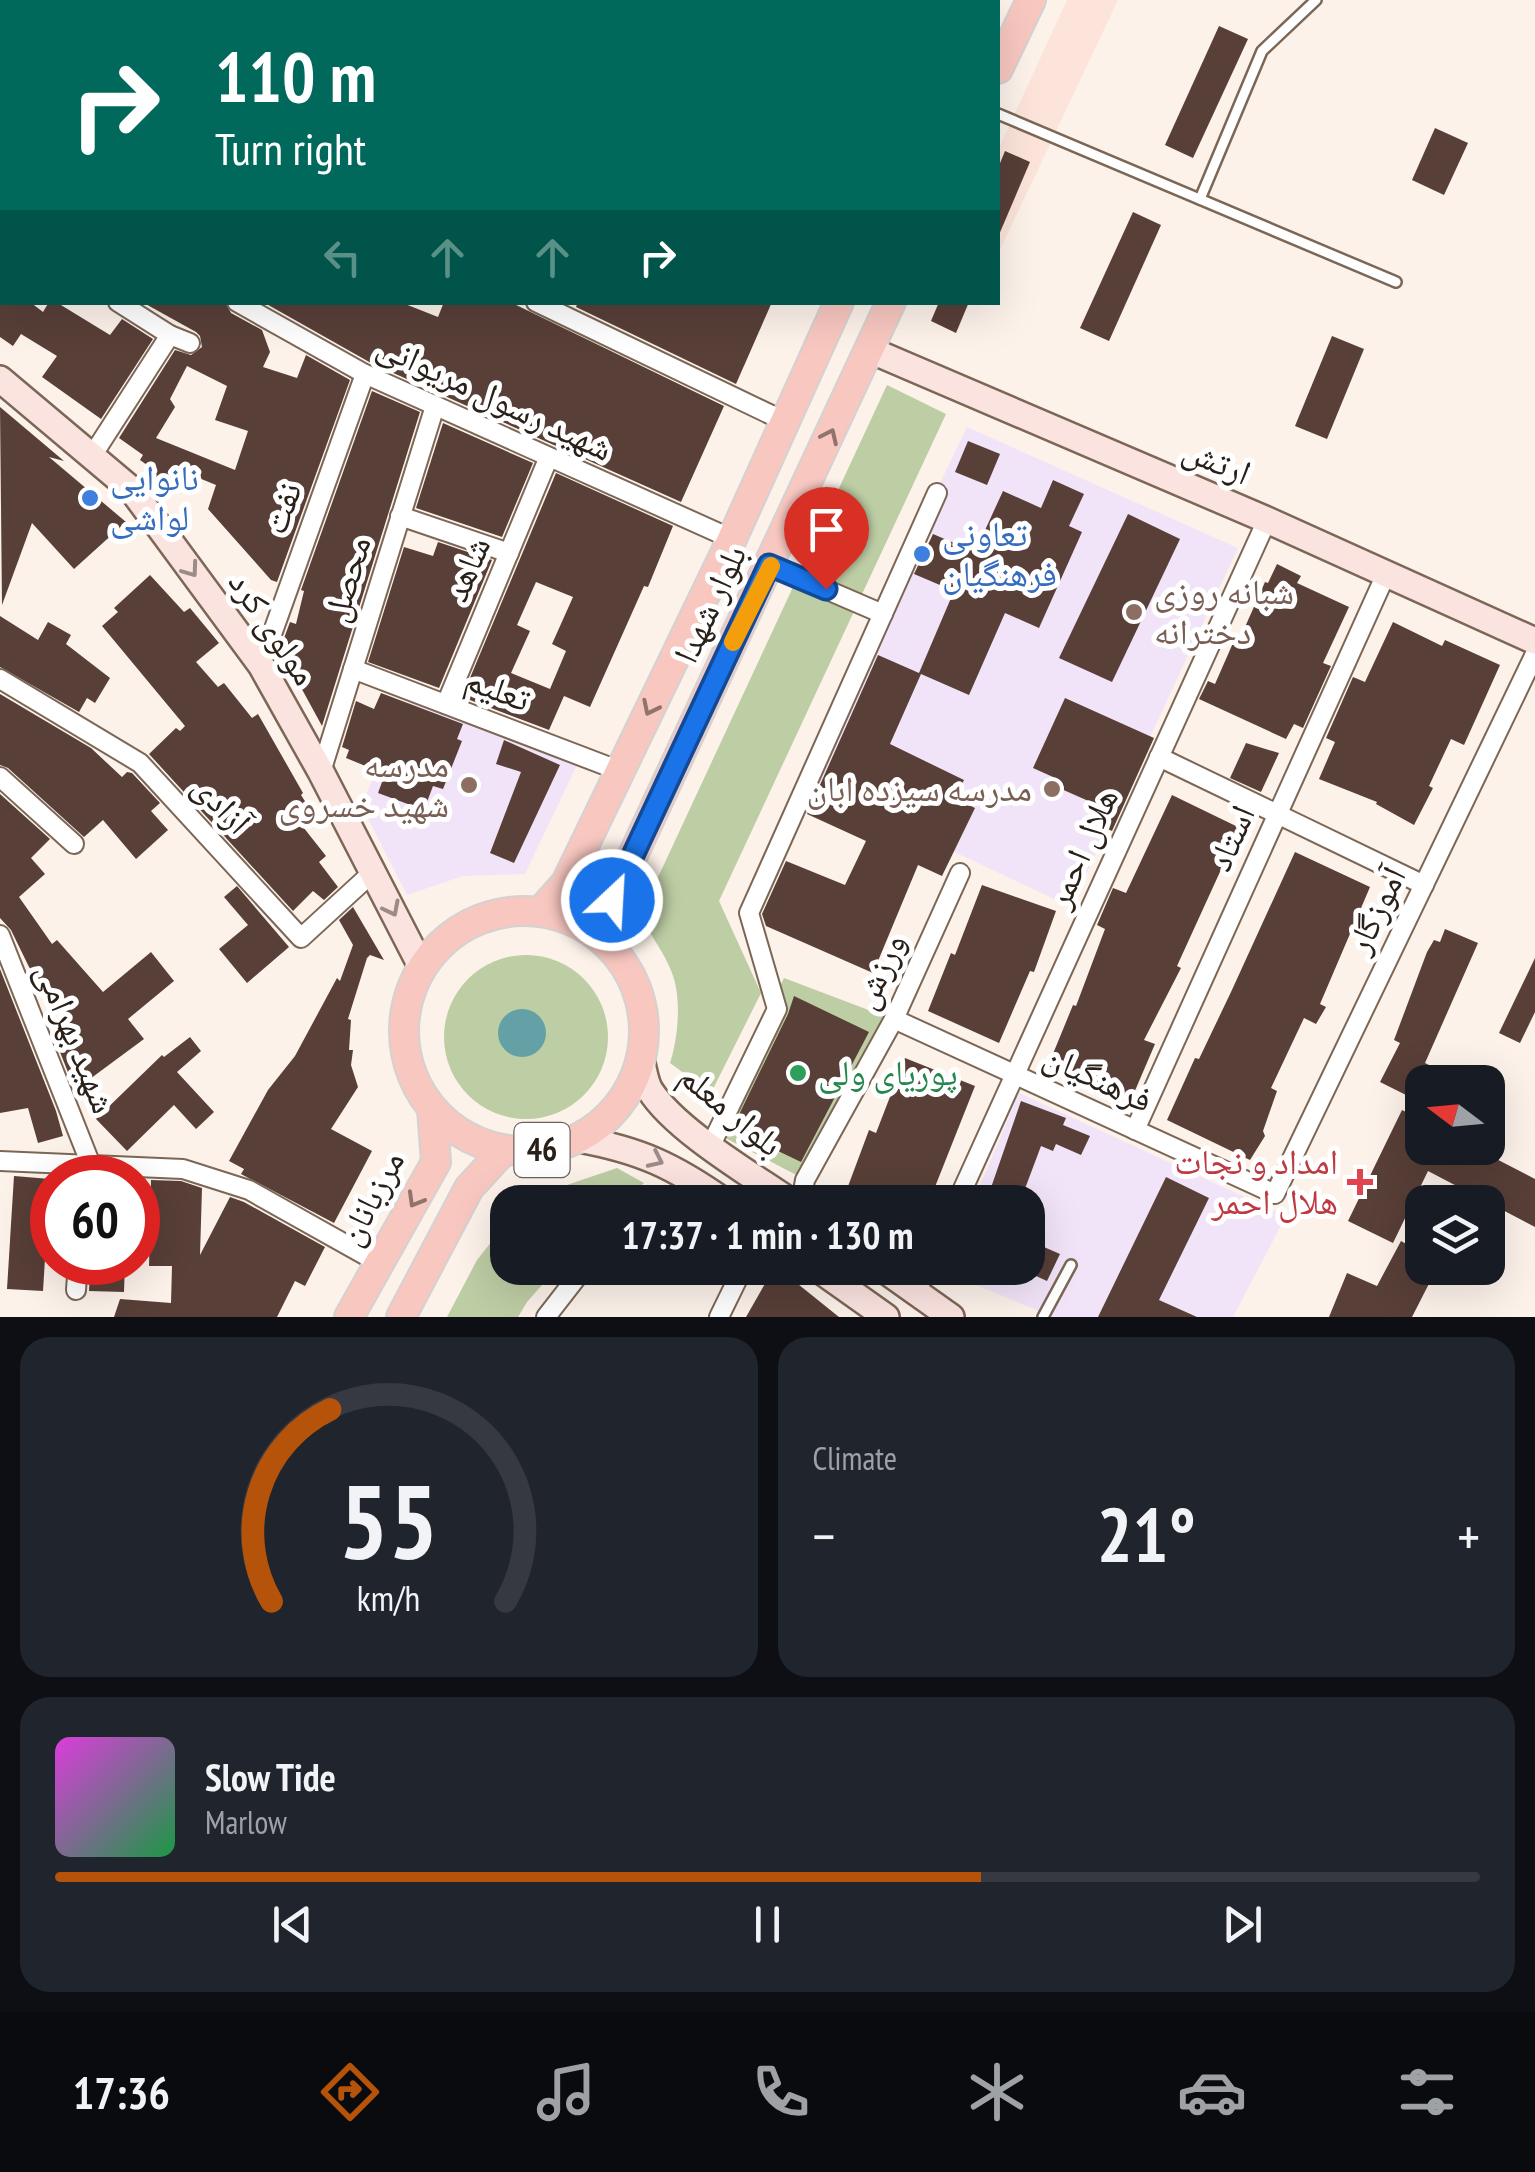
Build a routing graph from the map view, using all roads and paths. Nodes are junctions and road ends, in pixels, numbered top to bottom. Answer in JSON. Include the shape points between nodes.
{"nodes":[{"id":1,"x":1030,"y":0,"type":"edge"},
{"id":2,"x":1316,"y":0,"type":"edge"},
{"id":3,"x":1000,"y":65,"type":"edge"},
{"id":4,"x":1000,"y":115,"type":"edge"},
{"id":5,"x":1200,"y":199,"type":"junction"},
{"id":6,"x":1396,"y":282,"type":"dead end"},
{"id":7,"x":123,"y":305,"type":"edge"},
{"id":8,"x":241,"y":305,"type":"edge"},
{"id":9,"x":838,"y":305,"type":"edge"},
{"id":10,"x":890,"y":305,"type":"edge"},
{"id":11,"x":558,"y":307,"type":"edge"},
{"id":12,"x":170,"y":335,"type":"junction"},
{"id":13,"x":190,"y":342,"type":"dead end"},
{"id":14,"x":870,"y":350,"type":"junction"},
{"id":15,"x":365,"y":374,"type":"junction"},
{"id":16,"x":0,"y":378,"type":"edge"},
{"id":17,"x":435,"y":406,"type":"junction"},
{"id":18,"x":784,"y":421,"type":"junction"},
{"id":19,"x":92,"y":456,"type":"junction"},
{"id":20,"x":548,"y":458,"type":"junction"},
{"id":21,"x":937,"y":493,"type":"dead end"},
{"id":22,"x":400,"y":516,"type":"junction"},
{"id":23,"x":1266,"y":520,"type":"junction"},
{"id":24,"x":732,"y":539,"type":"junction"},
{"id":25,"x":509,"y":553,"type":"junction"},
{"id":26,"x":769,"y":565,"type":"junction"},
{"id":27,"x":1386,"y":574,"type":"junction"},
{"id":28,"x":883,"y":614,"type":"junction"},
{"id":29,"x":1535,"y":641,"type":"edge"},
{"id":30,"x":1535,"y":654,"type":"edge"},
{"id":31,"x":261,"y":664,"type":"junction"},
{"id":32,"x":352,"y":669,"type":"junction"},
{"id":33,"x":0,"y":680,"type":"edge"},
{"id":34,"x":446,"y":704,"type":"junction"},
{"id":35,"x":1159,"y":757,"type":"junction"},
{"id":36,"x":620,"y":771,"type":"junction"},
{"id":37,"x":321,"y":772,"type":"junction"},
{"id":38,"x":0,"y":777,"type":"edge"},
{"id":39,"x":1278,"y":814,"type":"junction"},
{"id":40,"x":74,"y":844,"type":"dead end"},
{"id":41,"x":374,"y":872,"type":"junction"},
{"id":42,"x":960,"y":873,"type":"dead end"},
{"id":43,"x":1424,"y":885,"type":"junction"},
{"id":44,"x":541,"y":911,"type":"junction"},
{"id":45,"x":0,"y":934,"type":"edge"},
{"id":46,"x":603,"y":939,"type":"junction"},
{"id":47,"x":422,"y":968,"type":"junction"},
{"id":48,"x":894,"y":1019,"type":"junction"},
{"id":49,"x":641,"y":1060,"type":"junction"},
{"id":50,"x":1015,"y":1076,"type":"junction"},
{"id":51,"x":432,"y":1109,"type":"junction"},
{"id":52,"x":1134,"y":1130,"type":"junction"},
{"id":53,"x":578,"y":1139,"type":"junction"},
{"id":54,"x":711,"y":1146,"type":"junction"},
{"id":55,"x":504,"y":1150,"type":"junction"},
{"id":56,"x":81,"y":1155,"type":"edge"},
{"id":57,"x":0,"y":1161,"type":"edge"},
{"id":58,"x":30,"y":1164,"type":"edge"},
{"id":59,"x":160,"y":1169,"type":"edge"},
{"id":60,"x":701,"y":1185,"type":"edge"},
{"id":61,"x":767,"y":1185,"type":"edge"},
{"id":62,"x":804,"y":1185,"type":"edge"},
{"id":63,"x":965,"y":1185,"type":"edge"},
{"id":64,"x":1275,"y":1194,"type":"joint"},
{"id":65,"x":379,"y":1263,"type":"junction"},
{"id":66,"x":1072,"y":1265,"type":"dead end"},
{"id":67,"x":76,"y":1285,"type":"edge"},
{"id":68,"x":571,"y":1285,"type":"edge"},
{"id":69,"x":735,"y":1285,"type":"edge"},
{"id":70,"x":841,"y":1285,"type":"edge"},
{"id":71,"x":906,"y":1285,"type":"edge"},
{"id":72,"x":919,"y":1285,"type":"edge"},
{"id":73,"x":76,"y":1290,"type":"dead end"},
{"id":74,"x":916,"y":1292,"type":"junction"},
{"id":75,"x":349,"y":1317,"type":"edge"},
{"id":76,"x":401,"y":1317,"type":"edge"},
{"id":77,"x":546,"y":1317,"type":"edge"},
{"id":78,"x":719,"y":1317,"type":"edge"},
{"id":79,"x":886,"y":1317,"type":"edge"},
{"id":80,"x":952,"y":1317,"type":"edge"},
{"id":81,"x":1043,"y":1317,"type":"edge"}],
"edges":[{"from":1,"to":3,"type":"main road"},
{"from":2,"to":5,"type":"lane","via":[[1262,51]]},
{"from":4,"to":5,"type":"lane"},
{"from":5,"to":6,"type":"lane"},
{"from":7,"to":12,"type":"street"},
{"from":8,"to":15,"type":"street","name":"شهید رسول مریوانی"},
{"from":9,"to":18,"type":"main road","name":"بلوار شهدا"},
{"from":10,"to":14,"type":"main road","name":"بلوار شهدا"},
{"from":11,"to":18,"type":"street"},
{"from":12,"to":13,"type":"street"},
{"from":12,"to":19,"type":"street"},
{"from":14,"to":23,"type":"main road","name":"ارتش"},
{"from":26,"to":14,"type":"main road","name":"بلوار شهدا","one_way":true},
{"from":15,"to":17,"type":"street","name":"شهید رسول مریوانی"},
{"from":15,"to":31,"type":"street","name":"نفت"},
{"from":16,"to":19,"type":"main road","name":"مولوی کرد"},
{"from":17,"to":20,"type":"street","name":"شهید رسول مریوانی"},
{"from":17,"to":22,"type":"street","name":"محصل"},
{"from":18,"to":24,"type":"main road","name":"بلوار شهدا"},
{"from":19,"to":31,"type":"main road","name":"مولوی کرد","one_way":true,"via":[[132,490]]},
{"from":20,"to":24,"type":"street","name":"شهید رسول مریوانی"},
{"from":20,"to":25,"type":"street","name":"شاهد"},
{"from":21,"to":28,"type":"street"},
{"from":22,"to":25,"type":"street"},
{"from":22,"to":32,"type":"street","name":"محصل"},
{"from":23,"to":27,"type":"main road","name":"ارتش"},
{"from":23,"to":35,"type":"street","name":"هلال احمر"},
{"from":24,"to":36,"type":"main road","name":"بلوار شهدا","one_way":true},
{"from":25,"to":34,"type":"street","name":"شاهد"},
{"from":26,"to":28,"type":"street"},
{"from":26,"to":46,"type":"main road","name":"بلوار شهدا","via":[[612,900]]},
{"from":27,"to":29,"type":"main road","name":"ارتش"},
{"from":27,"to":39,"type":"street","name":"استاد"},
{"from":28,"to":54,"type":"street","via":[[749,912],[777,1009]]},
{"from":30,"to":43,"type":"street","name":"آموزگار"},
{"from":31,"to":37,"type":"main road","name":"مولوی کرد"},
{"from":32,"to":34,"type":"street","name":"تعلیم"},
{"from":32,"to":37,"type":"street","name":"محصل"},
{"from":33,"to":41,"type":"street","name":"آزادی","via":[[140,763],[301,938]]},
{"from":34,"to":36,"type":"street","name":"تعلیم"},
{"from":35,"to":39,"type":"street"},
{"from":35,"to":50,"type":"street","name":"هلال احمر"},
{"from":36,"to":44,"type":"main road","name":"بلوار شهدا","via":[[566,883]]},
{"from":37,"to":41,"type":"main road","name":"مولوی کرد"},
{"from":38,"to":40,"type":"street"},
{"from":39,"to":43,"type":"street"},
{"from":39,"to":52,"type":"street","name":"استاد"},
{"from":41,"to":47,"type":"main road","name":"مولوی کرد","one_way":true},
{"from":42,"to":48,"type":"street","name":"ورزش"},
{"from":43,"to":64,"type":"street","name":"آموزگار"},
{"from":44,"to":46,"type":"main road","number":"46","via":[[574,920]]},
{"from":44,"to":47,"type":"main road","number":"46","via":[[506,911],[473,921],[444,940]]},
{"from":45,"to":56,"type":"street","name":"شهید بهرامی"},
{"from":46,"to":49,"type":"main road","number":"46","via":[[639,994]]},
{"from":47,"to":51,"type":"main road","number":"46","via":[[407,1002],[404,1040],[413,1076]]},
{"from":48,"to":50,"type":"street","name":"فرهنگیان"},
{"from":48,"to":62,"type":"street","name":"ورزش"},
{"from":49,"to":53,"type":"main road","number":"46","via":[[617,1106]]},
{"from":49,"to":54,"type":"main road","name":"بلوار معلم","via":[[650,1089]]},
{"from":50,"to":52,"type":"street","name":"فرهنگیان"},
{"from":50,"to":63,"type":"street","name":"هلال احمر"},
{"from":51,"to":55,"type":"main road","number":"46","via":[[477,1142]]},
{"from":51,"to":65,"type":"main road","name":"مرزبانان","number":"46","one_way":true,"via":[[436,1162]]},
{"from":52,"to":64,"type":"street","name":"فرهنگیان"},
{"from":53,"to":55,"type":"main road","number":"46","via":[[530,1152]]},
{"from":53,"to":60,"type":"main road","one_way":true,"via":[[630,1148]]},
{"from":54,"to":61,"type":"main road","name":"بلوار معلم"},
{"from":55,"to":76,"type":"main road","number":"46","via":[[469,1188]]},
{"from":57,"to":58,"type":"street"},
{"from":59,"to":65,"type":"street","via":[[183,1169],[250,1190]]},
{"from":65,"to":75,"type":"main road","name":"مرزبانان","number":"46"},
{"from":66,"to":81,"type":"lane"},
{"from":67,"to":73,"type":"street"},
{"from":68,"to":77,"type":"street"},
{"from":69,"to":78,"type":"street"},
{"from":70,"to":79,"type":"main road"},
{"from":71,"to":74,"type":"main road"},
{"from":72,"to":74,"type":"street"},
{"from":74,"to":80,"type":"main road"}]}
